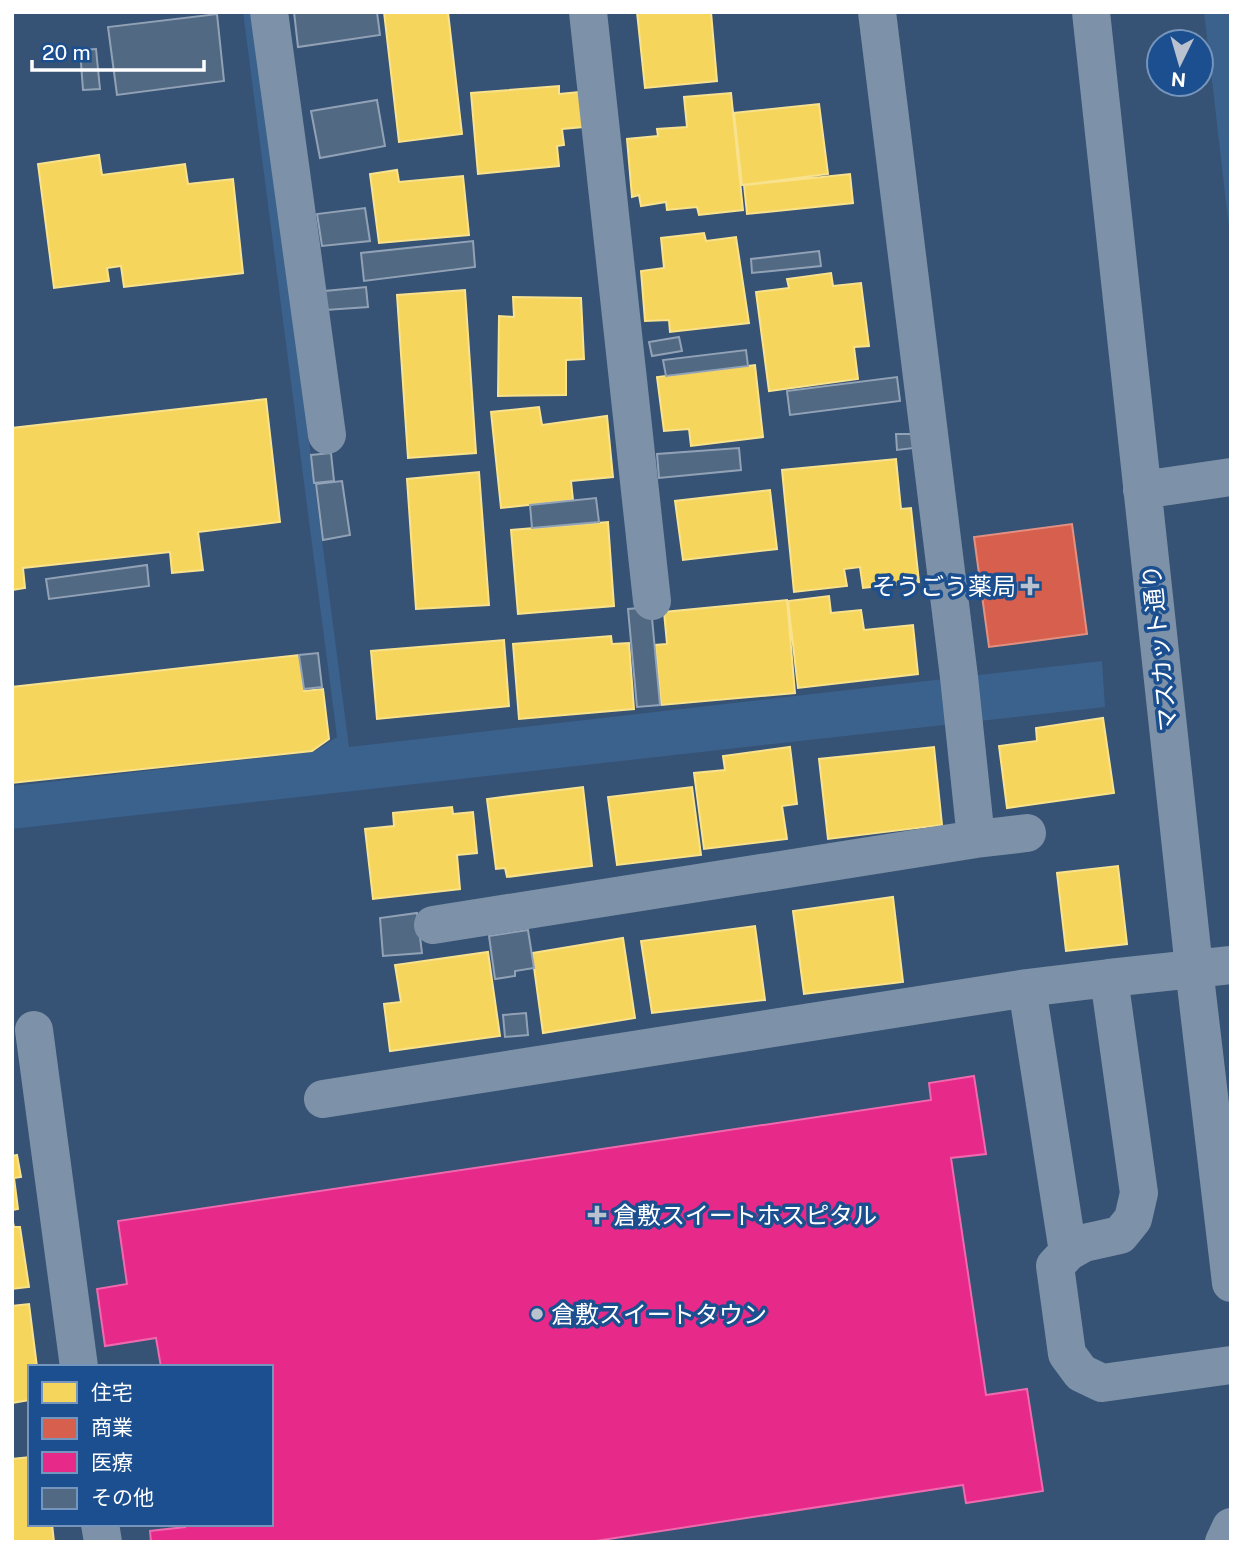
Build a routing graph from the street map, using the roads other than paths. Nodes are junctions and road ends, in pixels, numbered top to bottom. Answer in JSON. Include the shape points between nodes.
{"nodes":[{"id":1,"x":269,"y":12,"type":"edge"},
{"id":2,"x":588,"y":12,"type":"edge"},
{"id":3,"x":877,"y":12,"type":"edge"},
{"id":4,"x":1091,"y":12,"type":"edge"},
{"id":5,"x":327,"y":435,"type":"dead end"},
{"id":6,"x":1231,"y":477,"type":"edge"},
{"id":7,"x":1142,"y":489,"type":"junction"},
{"id":8,"x":652,"y":601,"type":"dead end"},
{"id":9,"x":1027,"y":833,"type":"dead end"},
{"id":10,"x":976,"y":839,"type":"junction"},
{"id":11,"x":433,"y":925,"type":"dead end"},
{"id":12,"x":1212,"y":966,"type":"edge"},
{"id":13,"x":1109,"y":978,"type":"junction"},
{"id":14,"x":1027,"y":988,"type":"junction"},
{"id":15,"x":34,"y":1030,"type":"dead end"},
{"id":16,"x":323,"y":1099,"type":"dead end"},
{"id":17,"x":1068,"y":1252,"type":"junction"},
{"id":18,"x":1231,"y":1283,"type":"edge"},
{"id":19,"x":79,"y":1365,"type":"edge"},
{"id":20,"x":1231,"y":1365,"type":"edge"},
{"id":21,"x":1231,"y":1527,"type":"edge"},
{"id":22,"x":1224,"y":1542,"type":"edge"}],
"edges":[{"from":1,"to":5,"type":"street"},
{"from":2,"to":8,"type":"street"},
{"from":3,"to":10,"type":"street"},
{"from":4,"to":7,"type":"street","name":"マスカット通り"},
{"from":6,"to":7,"type":"street"},
{"from":7,"to":12,"type":"street","name":"マスカット通り"},
{"from":9,"to":10,"type":"street"},
{"from":10,"to":11,"type":"street"},
{"from":12,"to":13,"type":"street"},
{"from":12,"to":18,"type":"street","name":"マスカット通り"},
{"from":13,"to":14,"type":"street"},
{"from":13,"to":17,"type":"street","via":[[1139,1193],[1133,1219],[1120,1234]]},
{"from":14,"to":16,"type":"street"},
{"from":14,"to":17,"type":"street"},
{"from":15,"to":19,"type":"street"},
{"from":17,"to":20,"type":"street","via":[[1055,1266],[1067,1354],[1081,1373],[1102,1382]]},
{"from":21,"to":22,"type":"street"}]}
